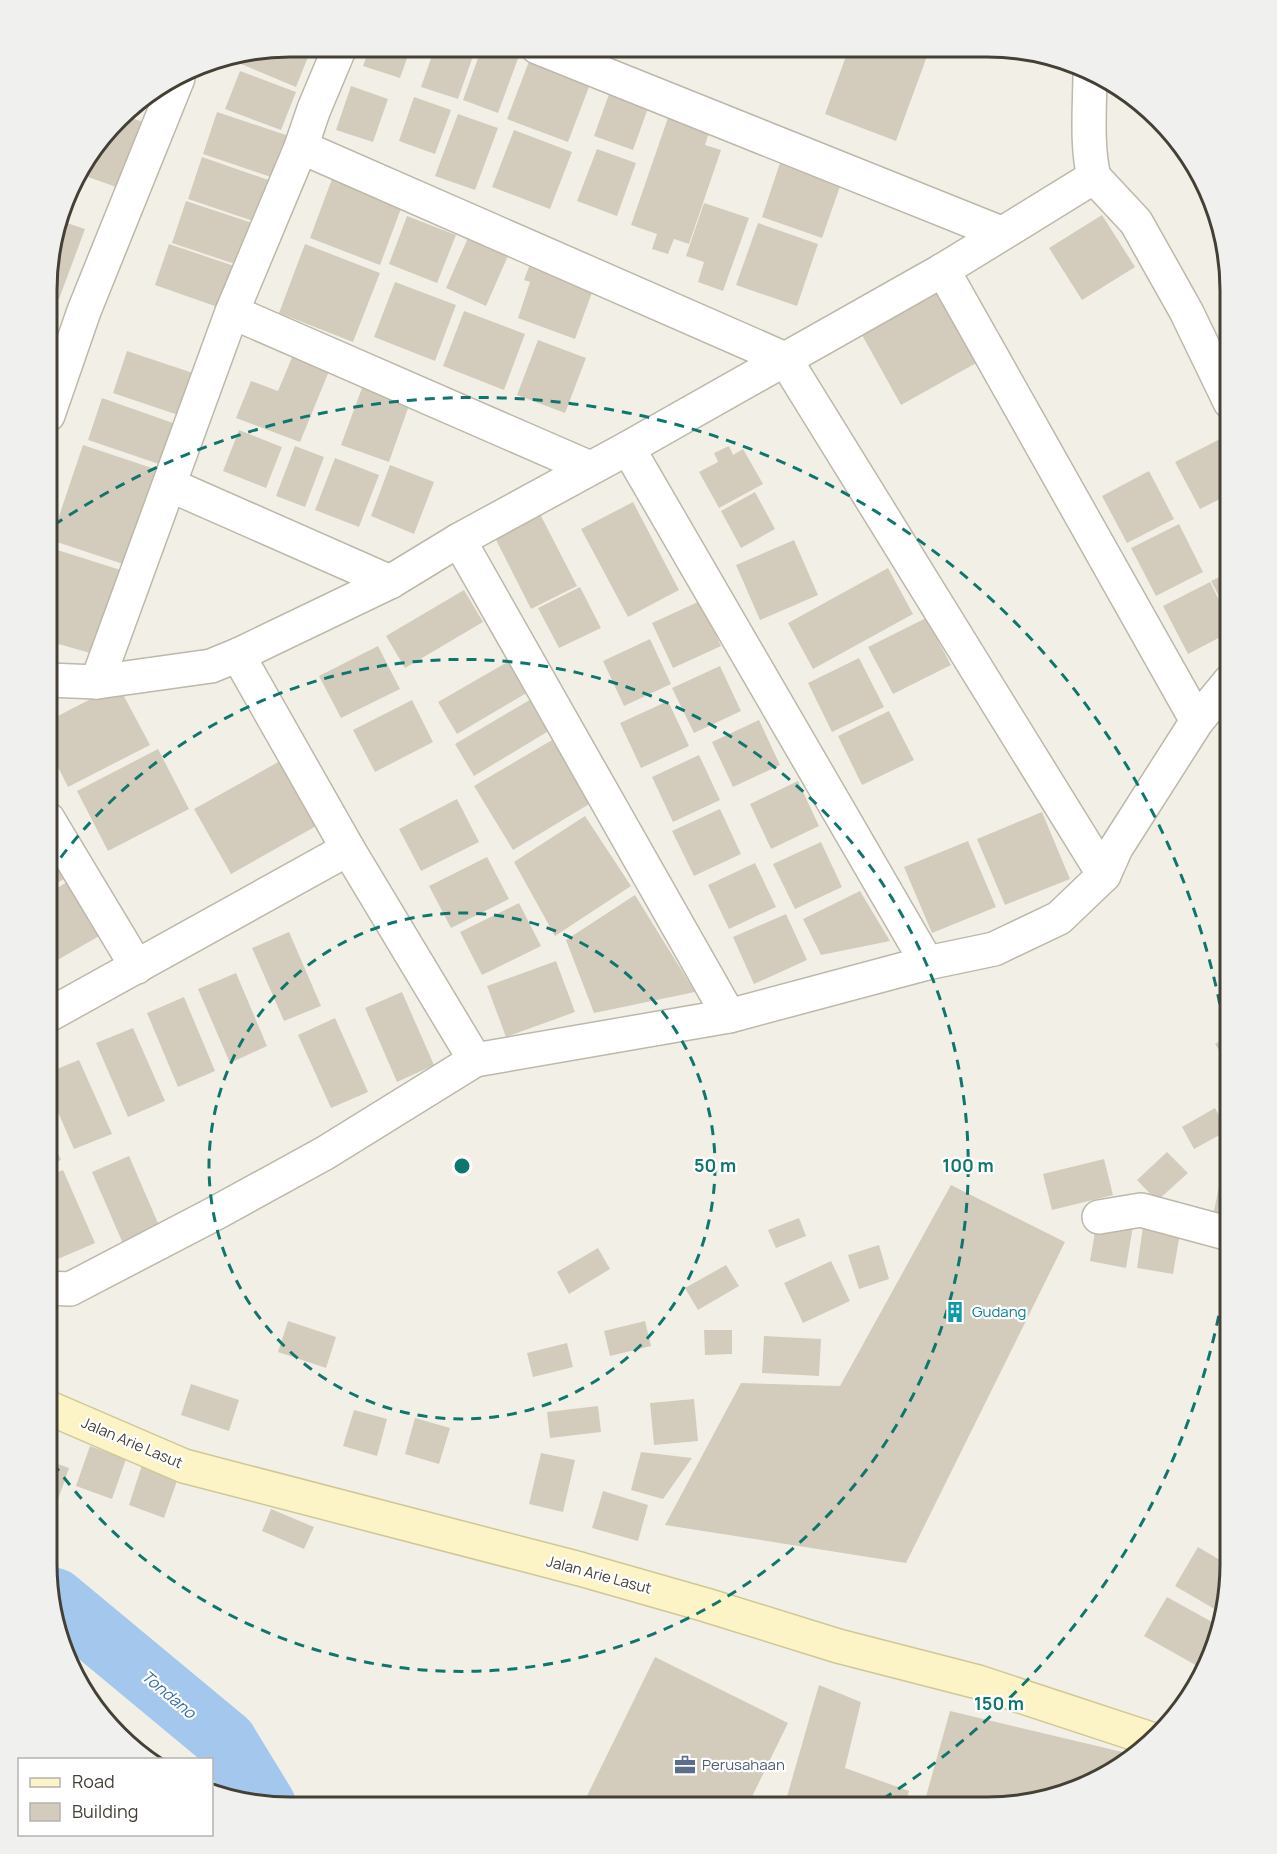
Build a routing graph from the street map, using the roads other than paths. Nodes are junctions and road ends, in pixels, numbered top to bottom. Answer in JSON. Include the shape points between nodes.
{"nodes":[{"id":1,"x":336,"y":57,"type":"edge"},
{"id":2,"x":562,"y":57,"type":"edge"},
{"id":3,"x":1090,"y":81,"type":"edge"},
{"id":4,"x":174,"y":87,"type":"edge"},
{"id":5,"x":301,"y":147,"type":"junction"},
{"id":6,"x":1094,"y":177,"type":"junction"},
{"id":7,"x":1001,"y":232,"type":"junction"},
{"id":8,"x":943,"y":270,"type":"junction"},
{"id":9,"x":232,"y":312,"type":"junction"},
{"id":10,"x":785,"y":359,"type":"junction"},
{"id":11,"x":1220,"y":381,"type":"edge"},
{"id":12,"x":57,"y":389,"type":"edge"},
{"id":13,"x":628,"y":448,"type":"junction"},
{"id":14,"x":590,"y":468,"type":"junction"},
{"id":15,"x":170,"y":485,"type":"junction"},
{"id":16,"x":459,"y":540,"type":"junction"},
{"id":17,"x":390,"y":582,"type":"junction"},
{"id":18,"x":238,"y":655,"type":"junction"},
{"id":19,"x":57,"y":680,"type":"edge"},
{"id":20,"x":97,"y":682,"type":"junction"},
{"id":21,"x":1220,"y":693,"type":"edge"},
{"id":22,"x":1197,"y":721,"type":"junction"},
{"id":23,"x":57,"y":834,"type":"edge"},
{"id":24,"x":348,"y":849,"type":"junction"},
{"id":25,"x":1104,"y":875,"type":"junction"},
{"id":26,"x":927,"y":963,"type":"junction"},
{"id":27,"x":137,"y":967,"type":"junction"},
{"id":28,"x":57,"y":1011,"type":"edge"},
{"id":29,"x":729,"y":1016,"type":"junction"},
{"id":30,"x":476,"y":1060,"type":"junction"},
{"id":31,"x":1099,"y":1217,"type":"dead end"},
{"id":32,"x":1220,"y":1231,"type":"edge"},
{"id":33,"x":57,"y":1288,"type":"edge"},
{"id":34,"x":57,"y":1411,"type":"edge"},
{"id":35,"x":1144,"y":1737,"type":"edge"}],
"edges":[{"from":1,"to":5,"type":"street"},
{"from":2,"to":7,"type":"street"},
{"from":3,"to":6,"type":"street","via":[[1089,156]]},
{"from":4,"to":12,"type":"street","via":[[84,311]]},
{"from":5,"to":9,"type":"street"},
{"from":5,"to":10,"type":"street"},
{"from":6,"to":7,"type":"street"},
{"from":6,"to":11,"type":"street","via":[[1136,222]]},
{"from":7,"to":8,"type":"street"},
{"from":8,"to":10,"type":"street"},
{"from":8,"to":22,"type":"street"},
{"from":9,"to":14,"type":"street"},
{"from":9,"to":15,"type":"street"},
{"from":10,"to":13,"type":"street"},
{"from":10,"to":25,"type":"street"},
{"from":13,"to":14,"type":"street"},
{"from":13,"to":26,"type":"street"},
{"from":14,"to":16,"type":"street"},
{"from":15,"to":17,"type":"street"},
{"from":15,"to":20,"type":"street"},
{"from":16,"to":17,"type":"street"},
{"from":16,"to":29,"type":"street"},
{"from":17,"to":18,"type":"street"},
{"from":18,"to":20,"type":"street","via":[[211,666]]},
{"from":18,"to":24,"type":"street"},
{"from":19,"to":20,"type":"street"},
{"from":21,"to":22,"type":"street"},
{"from":22,"to":25,"type":"street","via":[[1116,848]]},
{"from":23,"to":27,"type":"street"},
{"from":24,"to":27,"type":"street"},
{"from":24,"to":30,"type":"street"},
{"from":25,"to":26,"type":"street","via":[[1059,918],[994,949]]},
{"from":26,"to":29,"type":"street"},
{"from":27,"to":28,"type":"street"},
{"from":29,"to":30,"type":"street"},
{"from":30,"to":33,"type":"street","via":[[325,1153],[212,1215],[70,1289]]},
{"from":31,"to":32,"type":"street","via":[[1141,1210]]},
{"from":34,"to":35,"type":"main road","name":"Jalan Arie Lasut","via":[[184,1466],[626,1582],[838,1646],[978,1683]]}]}
